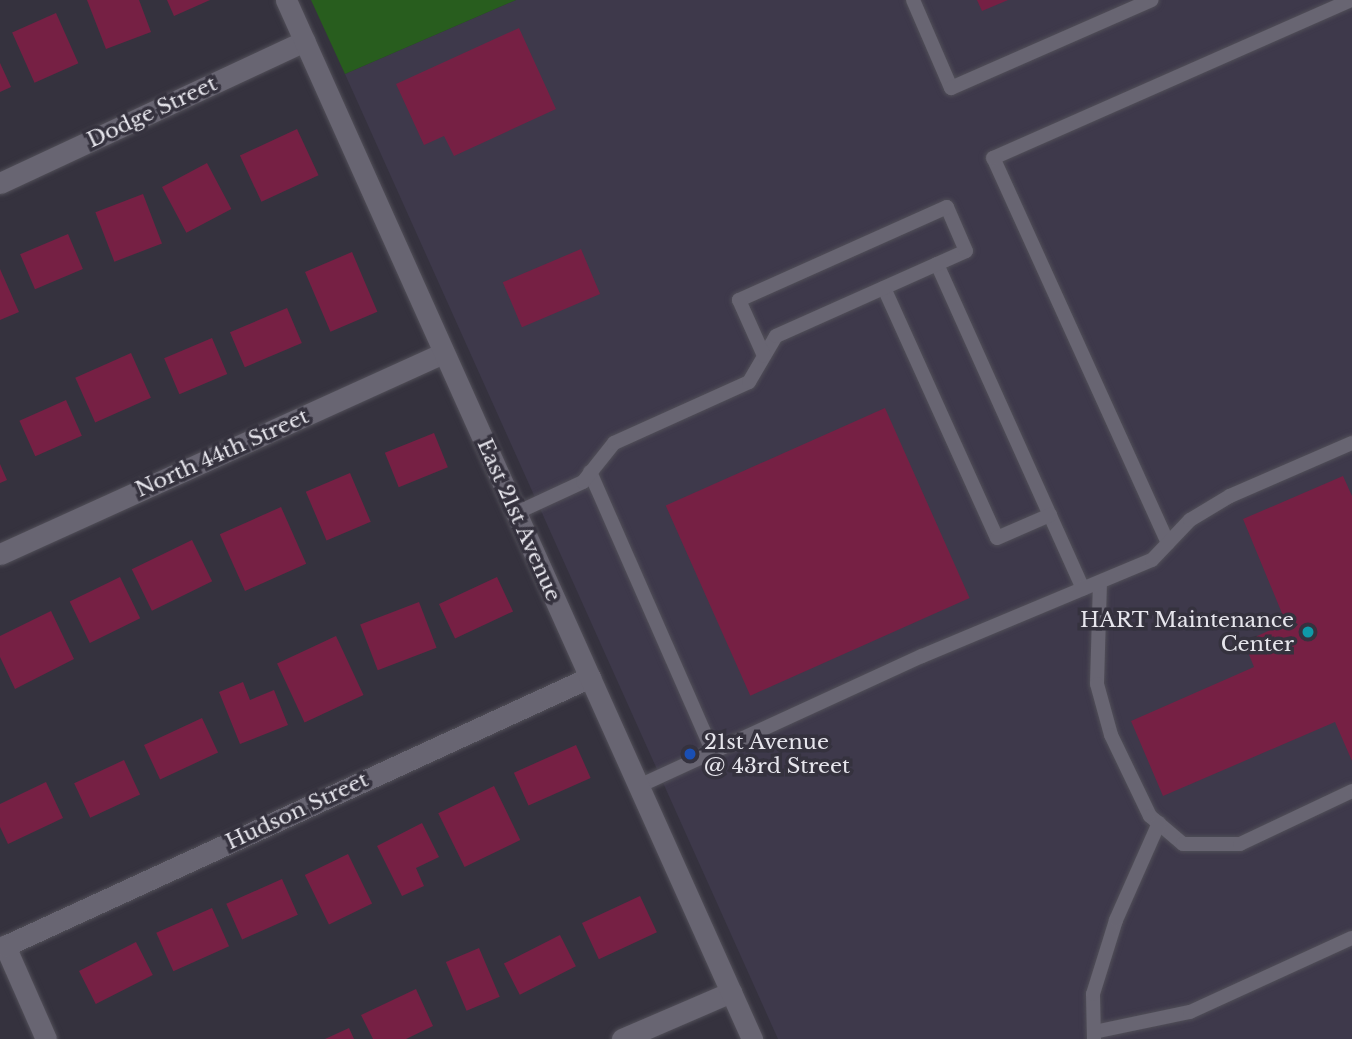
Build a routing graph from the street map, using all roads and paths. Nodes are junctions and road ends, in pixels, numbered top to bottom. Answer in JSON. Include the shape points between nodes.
{"nodes":[{"id":1,"x":286,"y":0,"type":"edge"},
{"id":2,"x":913,"y":0,"type":"edge"},
{"id":3,"x":1151,"y":0,"type":"edge"},
{"id":4,"x":1350,"y":0,"type":"edge"},
{"id":5,"x":304,"y":41,"type":"junction"},
{"id":6,"x":0,"y":183,"type":"edge"},
{"id":7,"x":937,"y":264,"type":"junction"},
{"id":8,"x":884,"y":288,"type":"junction"},
{"id":9,"x":444,"y":353,"type":"junction"},
{"id":10,"x":764,"y":356,"type":"junction"},
{"id":11,"x":1352,"y":443,"type":"edge"},
{"id":12,"x":590,"y":472,"type":"junction"},
{"id":13,"x":516,"y":513,"type":"junction"},
{"id":14,"x":1050,"y":515,"type":"junction"},
{"id":15,"x":1168,"y":543,"type":"junction"},
{"id":16,"x":0,"y":554,"type":"edge"},
{"id":17,"x":1100,"y":582,"type":"junction"},
{"id":18,"x":1083,"y":589,"type":"junction"},
{"id":19,"x":590,"y":677,"type":"junction"},
{"id":20,"x":713,"y":752,"type":"junction"},
{"id":21,"x":639,"y":786,"type":"junction"},
{"id":22,"x":1352,"y":791,"type":"edge"},
{"id":23,"x":1159,"y":823,"type":"junction"},
{"id":24,"x":1352,"y":938,"type":"edge"},
{"id":25,"x":731,"y":992,"type":"junction"},
{"id":26,"x":1094,"y":1035,"type":"edge"},
{"id":27,"x":46,"y":1039,"type":"edge"},
{"id":28,"x":622,"y":1039,"type":"edge"},
{"id":29,"x":752,"y":1039,"type":"edge"}],
"edges":[{"from":1,"to":5,"type":"street","name":"East 21st Avenue"},
{"from":2,"to":3,"type":"lane","via":[[951,88]]},
{"from":4,"to":15,"type":"lane","via":[[993,158]]},
{"from":5,"to":6,"type":"street","name":"Dodge Street"},
{"from":5,"to":9,"type":"street","name":"East 21st Avenue"},
{"from":7,"to":8,"type":"lane"},
{"from":7,"to":10,"type":"lane","via":[[967,251],[947,207],[740,300]]},
{"from":7,"to":14,"type":"lane"},
{"from":8,"to":10,"type":"lane","via":[[776,336]]},
{"from":8,"to":14,"type":"lane","via":[[998,538]]},
{"from":9,"to":13,"type":"street","name":"East 21st Avenue"},
{"from":9,"to":16,"type":"street","name":"North 44th Street"},
{"from":10,"to":12,"type":"lane","via":[[749,382],[614,443]]},
{"from":11,"to":15,"type":"lane","via":[[1230,496],[1190,520]]},
{"from":12,"to":13,"type":"lane","via":[[583,482]]},
{"from":12,"to":20,"type":"lane"},
{"from":13,"to":19,"type":"street","name":"East 21st Avenue"},
{"from":14,"to":18,"type":"lane"},
{"from":15,"to":17,"type":"lane","via":[[1152,560]]},
{"from":17,"to":18,"type":"lane"},
{"from":17,"to":23,"type":"lane","via":[[1097,684],[1111,735],[1150,816]]},
{"from":18,"to":20,"type":"lane","via":[[922,656]]},
{"from":19,"to":21,"type":"street","name":"East 21st Avenue"},
{"from":19,"to":27,"type":"street","name":"Hudson Street","via":[[5,946]]},
{"from":20,"to":21,"type":"lane"},
{"from":21,"to":25,"type":"street","name":"East 21st Avenue"},
{"from":22,"to":23,"type":"lane","via":[[1240,844],[1183,844]]},
{"from":23,"to":26,"type":"lane","via":[[1112,933],[1093,994]]},
{"from":24,"to":26,"type":"lane","via":[[1190,1012]]},
{"from":25,"to":28,"type":"street"},
{"from":25,"to":29,"type":"street","name":"East 21st Avenue"}]}
